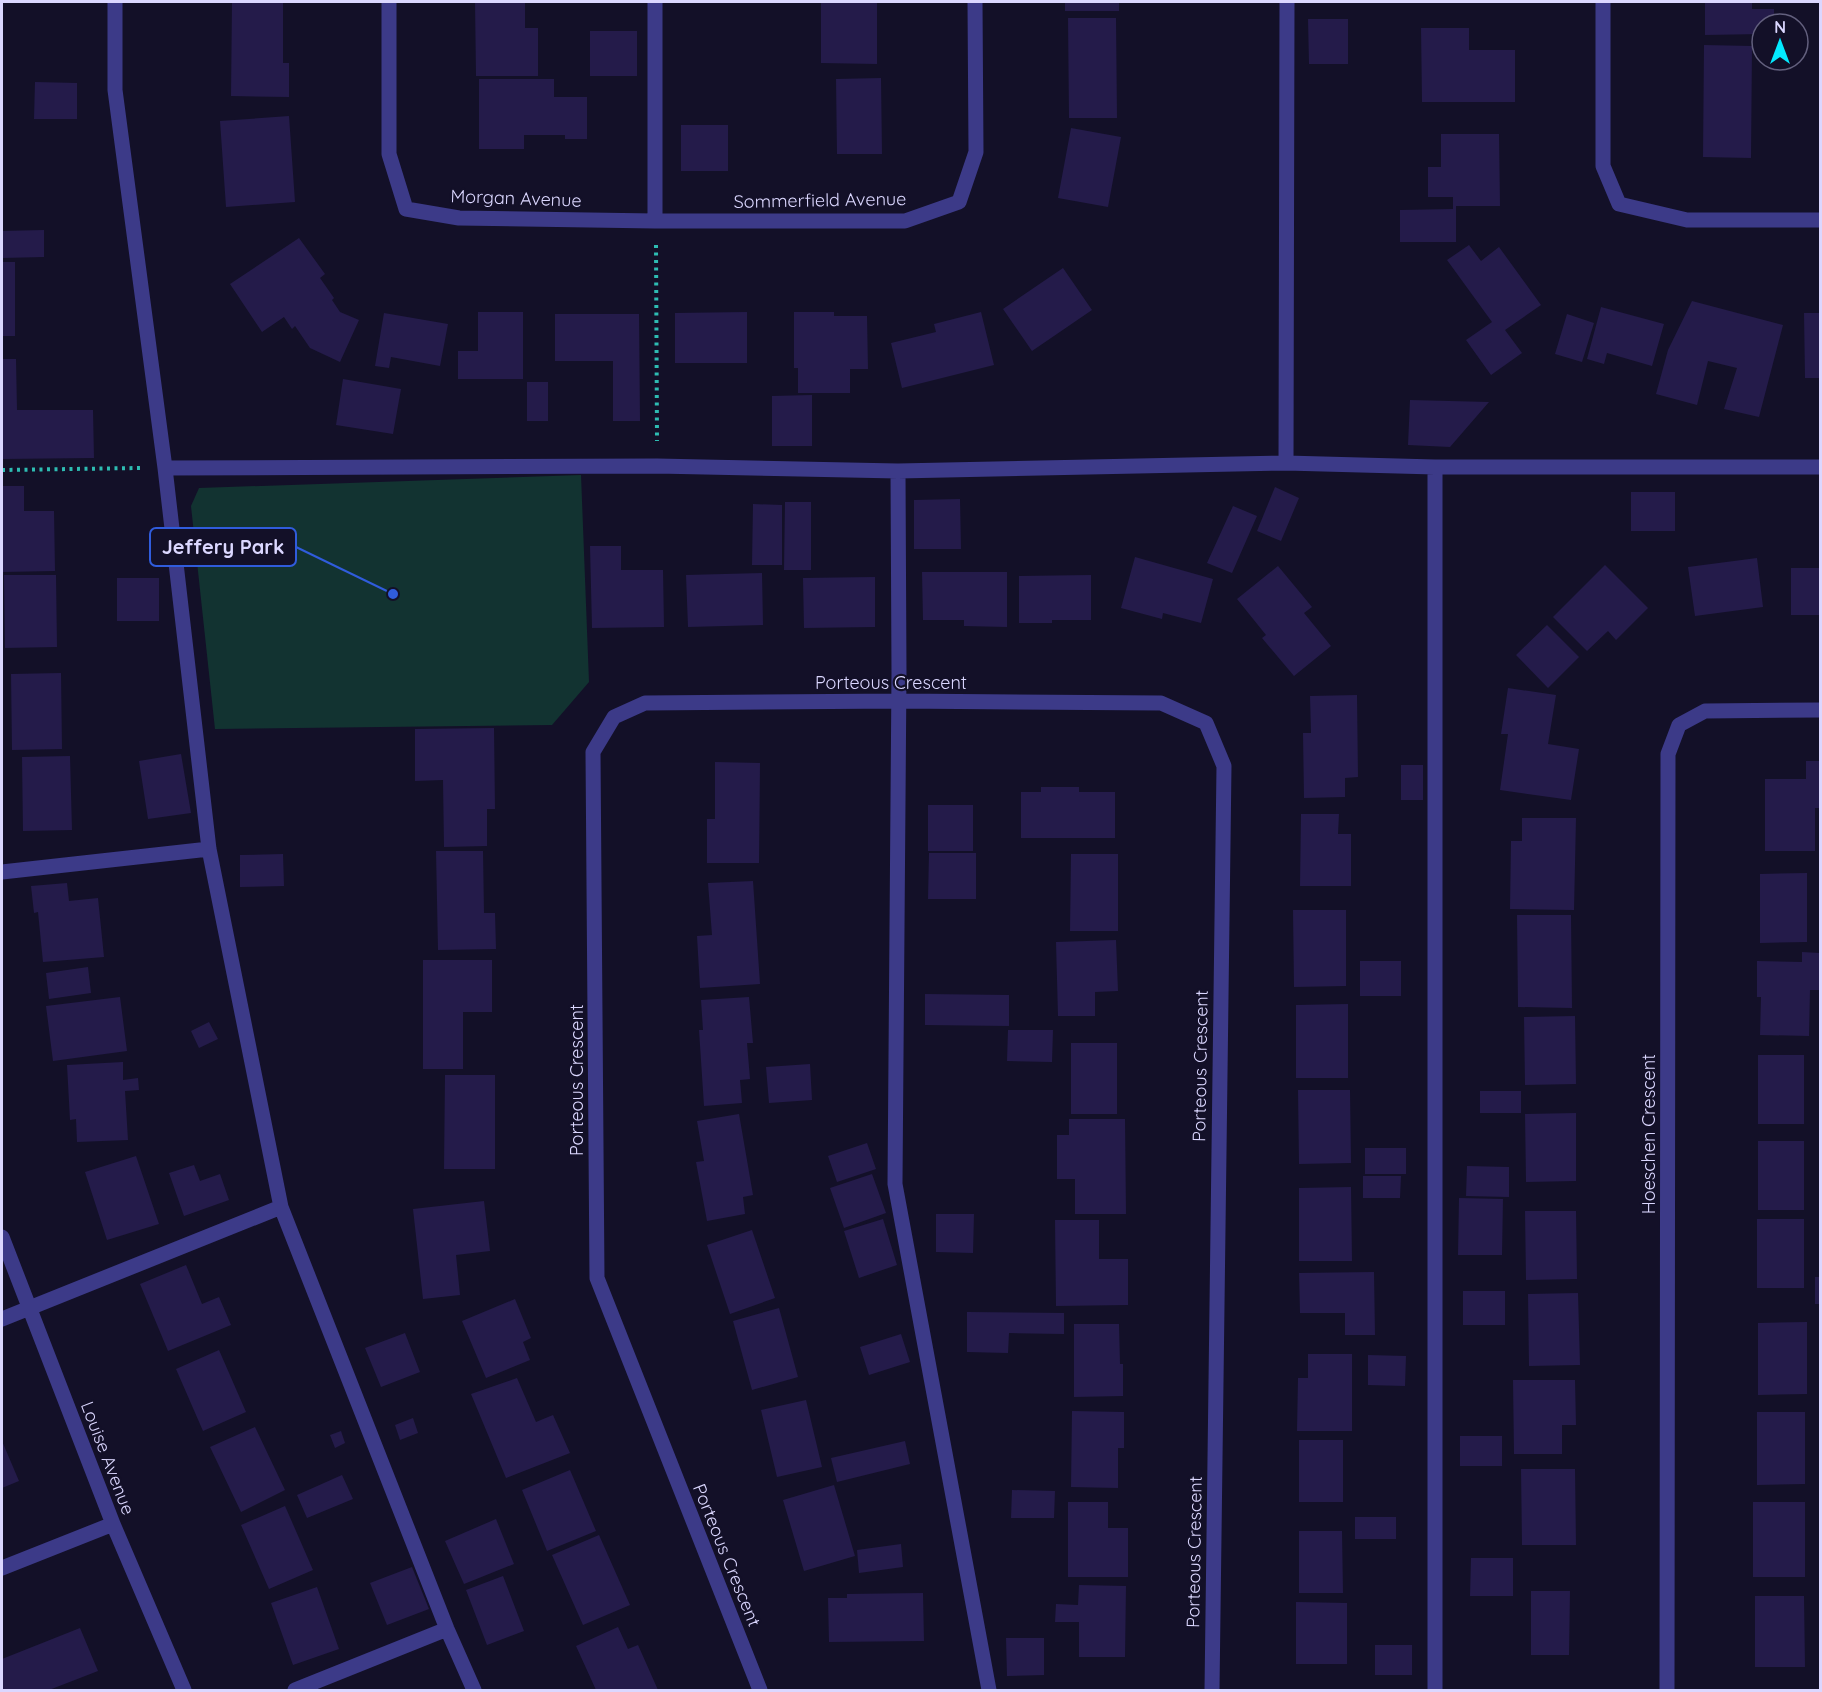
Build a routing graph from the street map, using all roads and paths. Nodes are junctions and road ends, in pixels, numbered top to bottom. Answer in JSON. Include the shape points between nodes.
{"nodes":[{"id":1,"x":115,"y":2,"type":"edge"},
{"id":2,"x":389,"y":2,"type":"edge"},
{"id":3,"x":656,"y":2,"type":"edge"},
{"id":4,"x":975,"y":2,"type":"edge"},
{"id":5,"x":1287,"y":2,"type":"edge"},
{"id":6,"x":1603,"y":2,"type":"edge"},
{"id":7,"x":1821,"y":220,"type":"edge"},
{"id":8,"x":655,"y":221,"type":"junction"},
{"id":9,"x":656,"y":254,"type":"dead end"},
{"id":10,"x":1286,"y":464,"type":"junction"},
{"id":11,"x":657,"y":466,"type":"junction"},
{"id":12,"x":1821,"y":466,"type":"edge"},
{"id":13,"x":1435,"y":467,"type":"junction"},
{"id":14,"x":165,"y":468,"type":"junction"},
{"id":15,"x":2,"y":470,"type":"edge"},
{"id":16,"x":898,"y":471,"type":"junction"},
{"id":17,"x":899,"y":700,"type":"junction"},
{"id":18,"x":1821,"y":710,"type":"edge"},
{"id":19,"x":209,"y":849,"type":"junction"},
{"id":20,"x":2,"y":872,"type":"edge"},
{"id":21,"x":280,"y":1207,"type":"junction"},
{"id":22,"x":2,"y":1237,"type":"edge"},
{"id":23,"x":30,"y":1307,"type":"junction"},
{"id":24,"x":2,"y":1319,"type":"edge"},
{"id":25,"x":113,"y":1524,"type":"junction"},
{"id":26,"x":2,"y":1568,"type":"edge"},
{"id":27,"x":447,"y":1629,"type":"junction"},
{"id":28,"x":184,"y":1690,"type":"edge"},
{"id":29,"x":294,"y":1690,"type":"edge"},
{"id":30,"x":474,"y":1690,"type":"edge"},
{"id":31,"x":760,"y":1690,"type":"edge"},
{"id":32,"x":989,"y":1690,"type":"edge"},
{"id":33,"x":1212,"y":1690,"type":"edge"},
{"id":34,"x":1435,"y":1690,"type":"edge"},
{"id":35,"x":1667,"y":1690,"type":"edge"}],
"edges":[{"from":1,"to":14,"type":"street","via":[[115,90]]},
{"from":2,"to":8,"type":"street","name":"Morgan Avenue","via":[[389,154],[406,209],[459,218]]},
{"from":3,"to":8,"type":"street"},
{"from":4,"to":8,"type":"street","name":"Sommerfield Avenue","via":[[976,152],[959,201],[905,221]]},
{"from":5,"to":10,"type":"street"},
{"from":6,"to":7,"type":"street","via":[[1602,166],[1618,204],[1687,220]]},
{"from":9,"to":11,"type":"path"},
{"from":10,"to":13,"type":"street"},
{"from":10,"to":16,"type":"street"},
{"from":11,"to":14,"type":"street"},
{"from":11,"to":16,"type":"street"},
{"from":12,"to":13,"type":"street"},
{"from":13,"to":34,"type":"street"},
{"from":14,"to":15,"type":"path"},
{"from":14,"to":19,"type":"street"},
{"from":16,"to":17,"type":"street"},
{"from":17,"to":31,"type":"street","name":"Porteous Crescent","via":[[645,704],[614,717],[592,752],[597,1278]]},
{"from":17,"to":32,"type":"street","via":[[895,1184]]},
{"from":17,"to":33,"type":"street","name":"Porteous Crescent","via":[[1161,704],[1206,723],[1224,766]]},
{"from":18,"to":35,"type":"street","name":"Hoeschen Crescent","via":[[1705,711],[1679,725],[1668,754]]},
{"from":19,"to":20,"type":"street"},
{"from":19,"to":21,"type":"street"},
{"from":21,"to":23,"type":"street"},
{"from":21,"to":27,"type":"street"},
{"from":22,"to":23,"type":"street","name":"Louise Avenue"},
{"from":23,"to":24,"type":"street"},
{"from":23,"to":25,"type":"street","name":"Louise Avenue"},
{"from":25,"to":26,"type":"street"},
{"from":25,"to":28,"type":"street","name":"Louise Avenue"},
{"from":27,"to":29,"type":"street"},
{"from":27,"to":30,"type":"street"}]}
